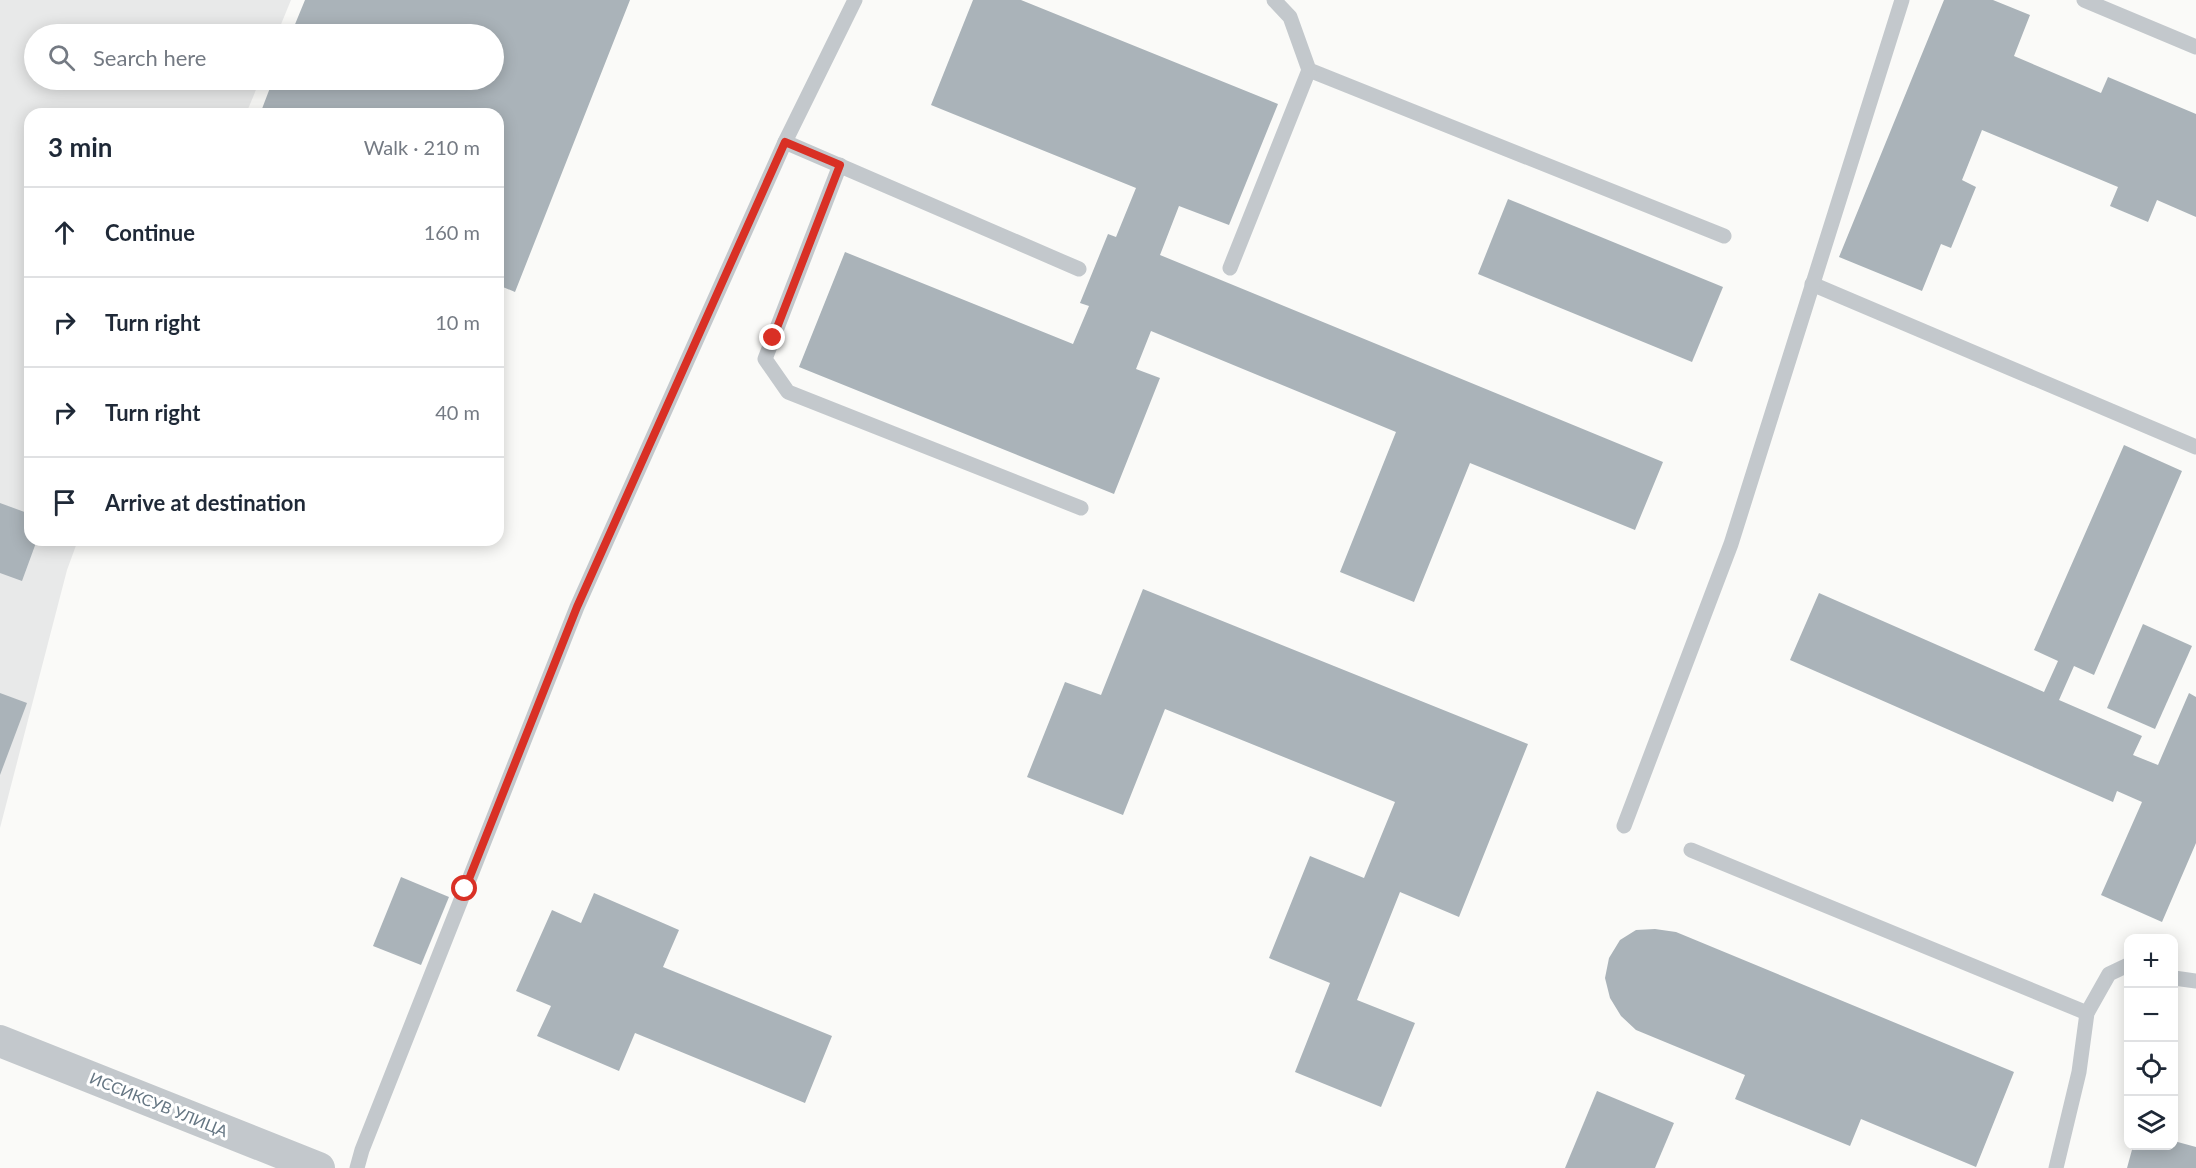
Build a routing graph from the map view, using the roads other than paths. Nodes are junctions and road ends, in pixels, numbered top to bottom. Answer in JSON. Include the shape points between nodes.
{"nodes":[{"id":1,"x":855,"y":0,"type":"edge"},
{"id":2,"x":1274,"y":0,"type":"edge"},
{"id":3,"x":1902,"y":0,"type":"edge"},
{"id":4,"x":2084,"y":0,"type":"edge"},
{"id":5,"x":2196,"y":47,"type":"edge"},
{"id":6,"x":1309,"y":70,"type":"junction"},
{"id":7,"x":785,"y":142,"type":"junction"},
{"id":8,"x":840,"y":165,"type":"junction"},
{"id":9,"x":1724,"y":236,"type":"dead end"},
{"id":10,"x":1230,"y":268,"type":"dead end"},
{"id":11,"x":1079,"y":269,"type":"dead end"},
{"id":12,"x":1812,"y":284,"type":"junction"},
{"id":13,"x":2196,"y":447,"type":"edge"},
{"id":14,"x":1081,"y":508,"type":"dead end"},
{"id":15,"x":1624,"y":826,"type":"dead end"},
{"id":16,"x":1691,"y":850,"type":"dead end"},
{"id":17,"x":2124,"y":967,"type":"edge"},
{"id":18,"x":2178,"y":979,"type":"edge"},
{"id":19,"x":2196,"y":981,"type":"edge"},
{"id":20,"x":2087,"y":1013,"type":"junction"},
{"id":21,"x":0,"y":1041,"type":"edge"},
{"id":22,"x":319,"y":1168,"type":"edge"},
{"id":23,"x":357,"y":1168,"type":"edge"},
{"id":24,"x":2056,"y":1168,"type":"edge"}],
"edges":[{"from":1,"to":7,"type":"lane"},
{"from":2,"to":6,"type":"lane","via":[[1290,17]]},
{"from":3,"to":12,"type":"lane"},
{"from":4,"to":5,"type":"lane"},
{"from":6,"to":9,"type":"lane"},
{"from":6,"to":10,"type":"lane"},
{"from":7,"to":8,"type":"lane"},
{"from":7,"to":23,"type":"lane","via":[[577,607]]},
{"from":8,"to":11,"type":"lane"},
{"from":8,"to":14,"type":"lane","via":[[765,359],[788,392]]},
{"from":12,"to":13,"type":"lane"},
{"from":12,"to":15,"type":"lane","via":[[1731,544]]},
{"from":16,"to":20,"type":"lane"},
{"from":17,"to":20,"type":"lane","via":[[2109,974]]},
{"from":18,"to":19,"type":"lane"},
{"from":20,"to":24,"type":"lane","via":[[2079,1072]]},
{"from":21,"to":22,"type":"street","name":"ИССИКСУВ УЛИЦА"}]}
